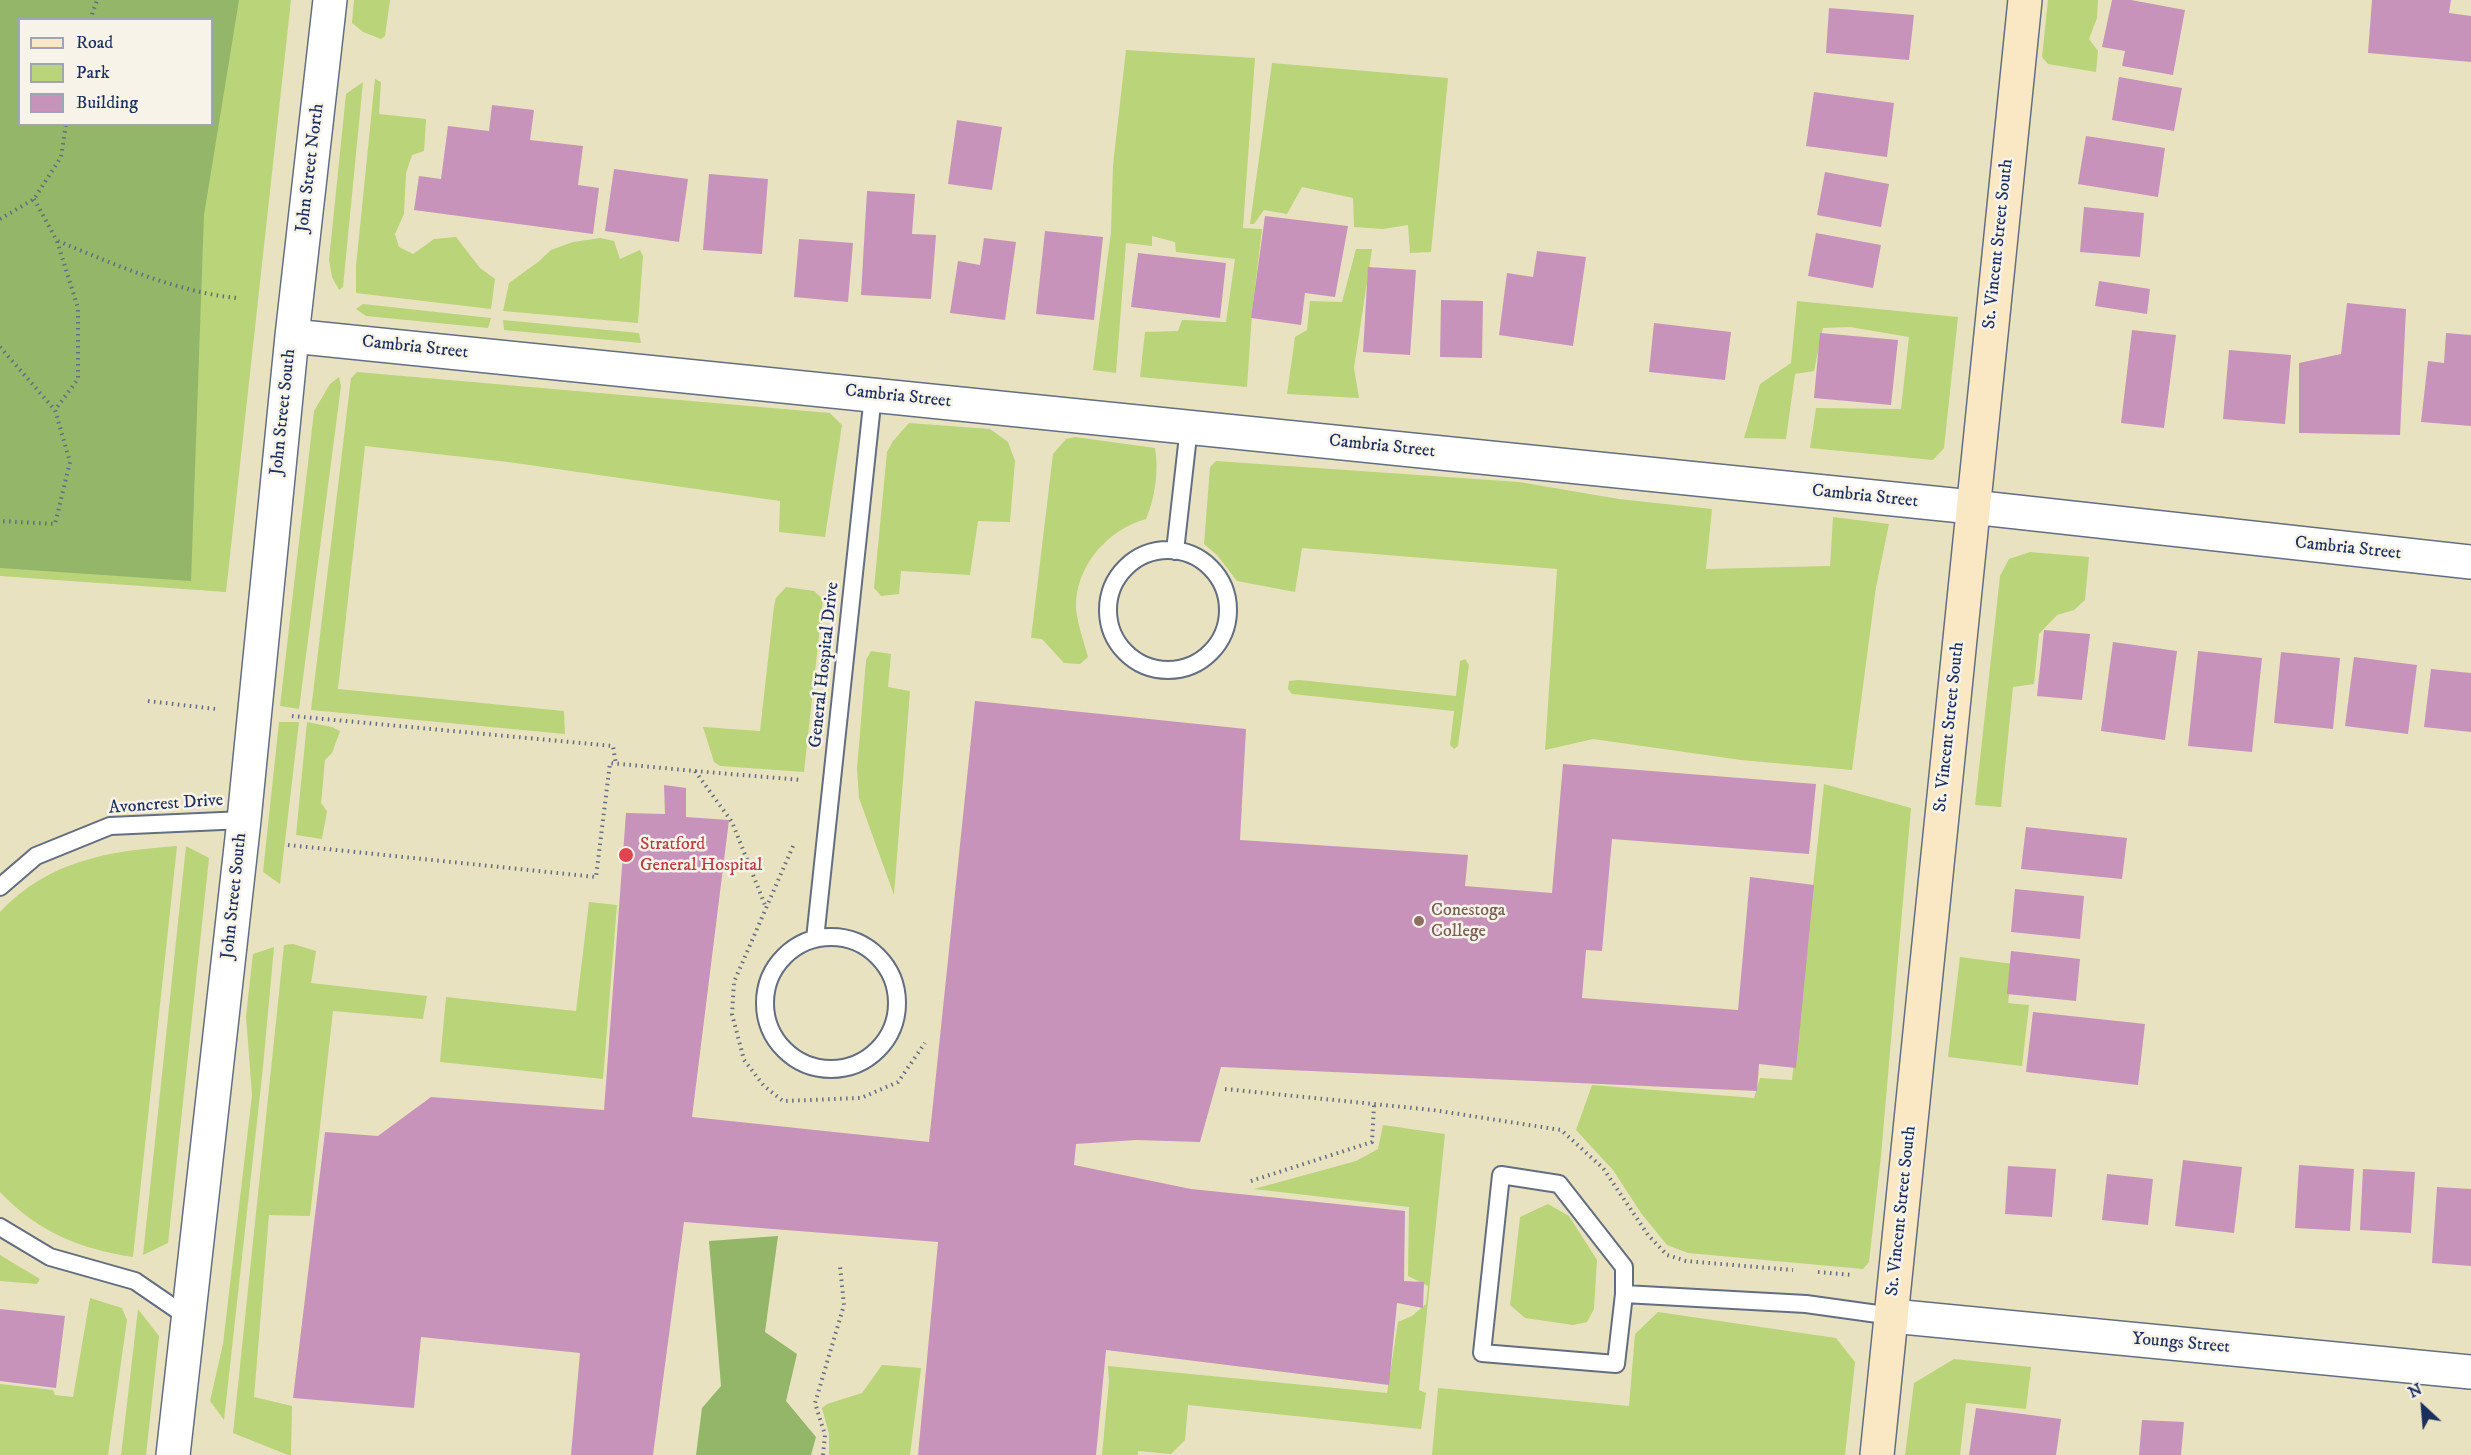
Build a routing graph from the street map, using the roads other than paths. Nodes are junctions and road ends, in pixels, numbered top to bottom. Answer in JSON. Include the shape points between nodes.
{"nodes":[{"id":1,"x":330,"y":0,"type":"edge"},
{"id":2,"x":2025,"y":0,"type":"edge"},
{"id":3,"x":292,"y":336,"type":"junction"},
{"id":4,"x":873,"y":395,"type":"junction"},
{"id":5,"x":1189,"y":427,"type":"junction"},
{"id":6,"x":1972,"y":507,"type":"junction"},
{"id":7,"x":1175,"y":551,"type":"junction"},
{"id":8,"x":2471,"y":562,"type":"edge"},
{"id":9,"x":244,"y":820,"type":"junction"},
{"id":10,"x":0,"y":887,"type":"edge"},
{"id":11,"x":815,"y":939,"type":"junction"},
{"id":12,"x":0,"y":1227,"type":"edge"},
{"id":13,"x":1624,"y":1294,"type":"junction"},
{"id":14,"x":1892,"y":1316,"type":"junction"},
{"id":15,"x":189,"y":1318,"type":"junction"},
{"id":16,"x":2471,"y":1372,"type":"edge"},
{"id":17,"x":173,"y":1455,"type":"edge"},
{"id":18,"x":1877,"y":1455,"type":"edge"}],
"edges":[{"from":1,"to":3,"type":"street","name":"John Street North"},
{"from":2,"to":6,"type":"street","name":"St. Vincent Street South"},
{"from":3,"to":4,"type":"street","name":"Cambria Street"},
{"from":3,"to":9,"type":"street","name":"John Street South"},
{"from":4,"to":5,"type":"street","name":"Cambria Street"},
{"from":4,"to":11,"type":"lane","name":"General Hospital Drive"},
{"from":5,"to":6,"type":"street","name":"Cambria Street"},
{"from":5,"to":7,"type":"lane"},
{"from":6,"to":8,"type":"street","name":"Cambria Street"},
{"from":6,"to":14,"type":"street","name":"St. Vincent Street South"},
{"from":7,"to":7,"type":"lane","via":[[1146,554],[1128,565],[1116,580],[1109,599],[1108,622],[1116,642],[1138,663],[1158,670],[1194,666],[1218,645],[1227,627],[1229,606],[1220,577],[1205,562]]},
{"from":9,"to":10,"type":"lane","name":"Avoncrest Drive","via":[[110,826],[36,856]]},
{"from":9,"to":15,"type":"street","name":"John Street South"},
{"from":11,"to":11,"type":"lane","via":[[786,955],[773,971],[766,993],[766,1017],[774,1038],[798,1061],[819,1070],[837,1070],[859,1064],[885,1043],[895,1022],[898,999],[889,969],[873,952],[853,940]]},
{"from":12,"to":15,"type":"lane","via":[[50,1257],[135,1281]]},
{"from":13,"to":13,"type":"lane","via":[[1624,1267],[1559,1184],[1501,1174],[1482,1353],[1616,1364]]},
{"from":13,"to":14,"type":"lane","via":[[1806,1305]]},
{"from":14,"to":16,"type":"street","name":"Youngs Street"},
{"from":14,"to":18,"type":"street","name":"St. Vincent Street South"},
{"from":15,"to":17,"type":"street","name":"John Street South"}]}
